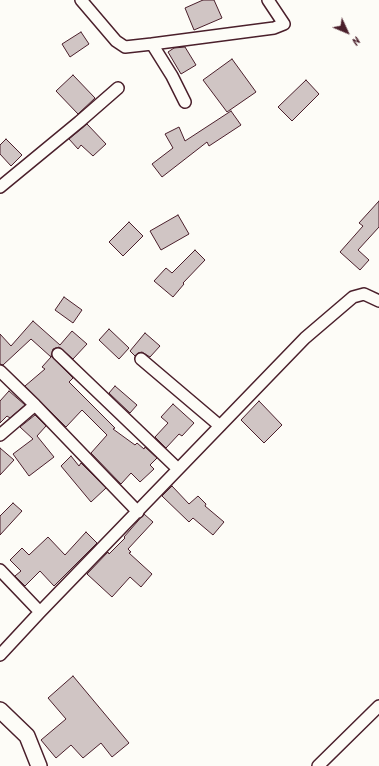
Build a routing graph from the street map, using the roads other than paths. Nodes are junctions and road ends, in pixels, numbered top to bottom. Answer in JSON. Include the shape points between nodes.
{"nodes":[{"id":1,"x":81,"y":0,"type":"edge"},
{"id":2,"x":268,"y":0,"type":"edge"},
{"id":3,"x":152,"y":44,"type":"junction"},
{"id":4,"x":118,"y":88,"type":"dead end"},
{"id":5,"x":185,"y":102,"type":"dead end"},
{"id":6,"x":0,"y":187,"type":"edge"},
{"id":7,"x":379,"y":301,"type":"edge"},
{"id":8,"x":58,"y":354,"type":"dead end"},
{"id":9,"x":141,"y":359,"type":"dead end"},
{"id":10,"x":0,"y":371,"type":"edge"},
{"id":11,"x":35,"y":405,"type":"junction"},
{"id":12,"x":220,"y":426,"type":"junction"},
{"id":13,"x":0,"y":435,"type":"edge"},
{"id":14,"x":178,"y":469,"type":"junction"},
{"id":15,"x":138,"y":512,"type":"junction"},
{"id":16,"x":0,"y":570,"type":"edge"},
{"id":17,"x":40,"y":612,"type":"junction"},
{"id":18,"x":0,"y":655,"type":"edge"},
{"id":19,"x":379,"y":706,"type":"edge"},
{"id":20,"x":0,"y":710,"type":"edge"},
{"id":21,"x":39,"y":766,"type":"edge"},
{"id":22,"x":318,"y":766,"type":"edge"}],
"edges":[{"from":1,"to":3,"type":"street","via":[[116,41],[125,47]]},
{"from":2,"to":3,"type":"street","via":[[284,24],[274,28]]},
{"from":3,"to":5,"type":"street"},
{"from":4,"to":6,"type":"street"},
{"from":7,"to":12,"type":"street","via":[[364,294],[353,297],[305,338]]},
{"from":8,"to":14,"type":"street"},
{"from":9,"to":12,"type":"street"},
{"from":10,"to":11,"type":"street"},
{"from":11,"to":13,"type":"street"},
{"from":11,"to":15,"type":"street"},
{"from":12,"to":14,"type":"street"},
{"from":14,"to":15,"type":"street"},
{"from":15,"to":17,"type":"street"},
{"from":16,"to":17,"type":"street"},
{"from":17,"to":18,"type":"street"},
{"from":19,"to":22,"type":"street"},
{"from":20,"to":21,"type":"street","via":[[27,736]]}]}
